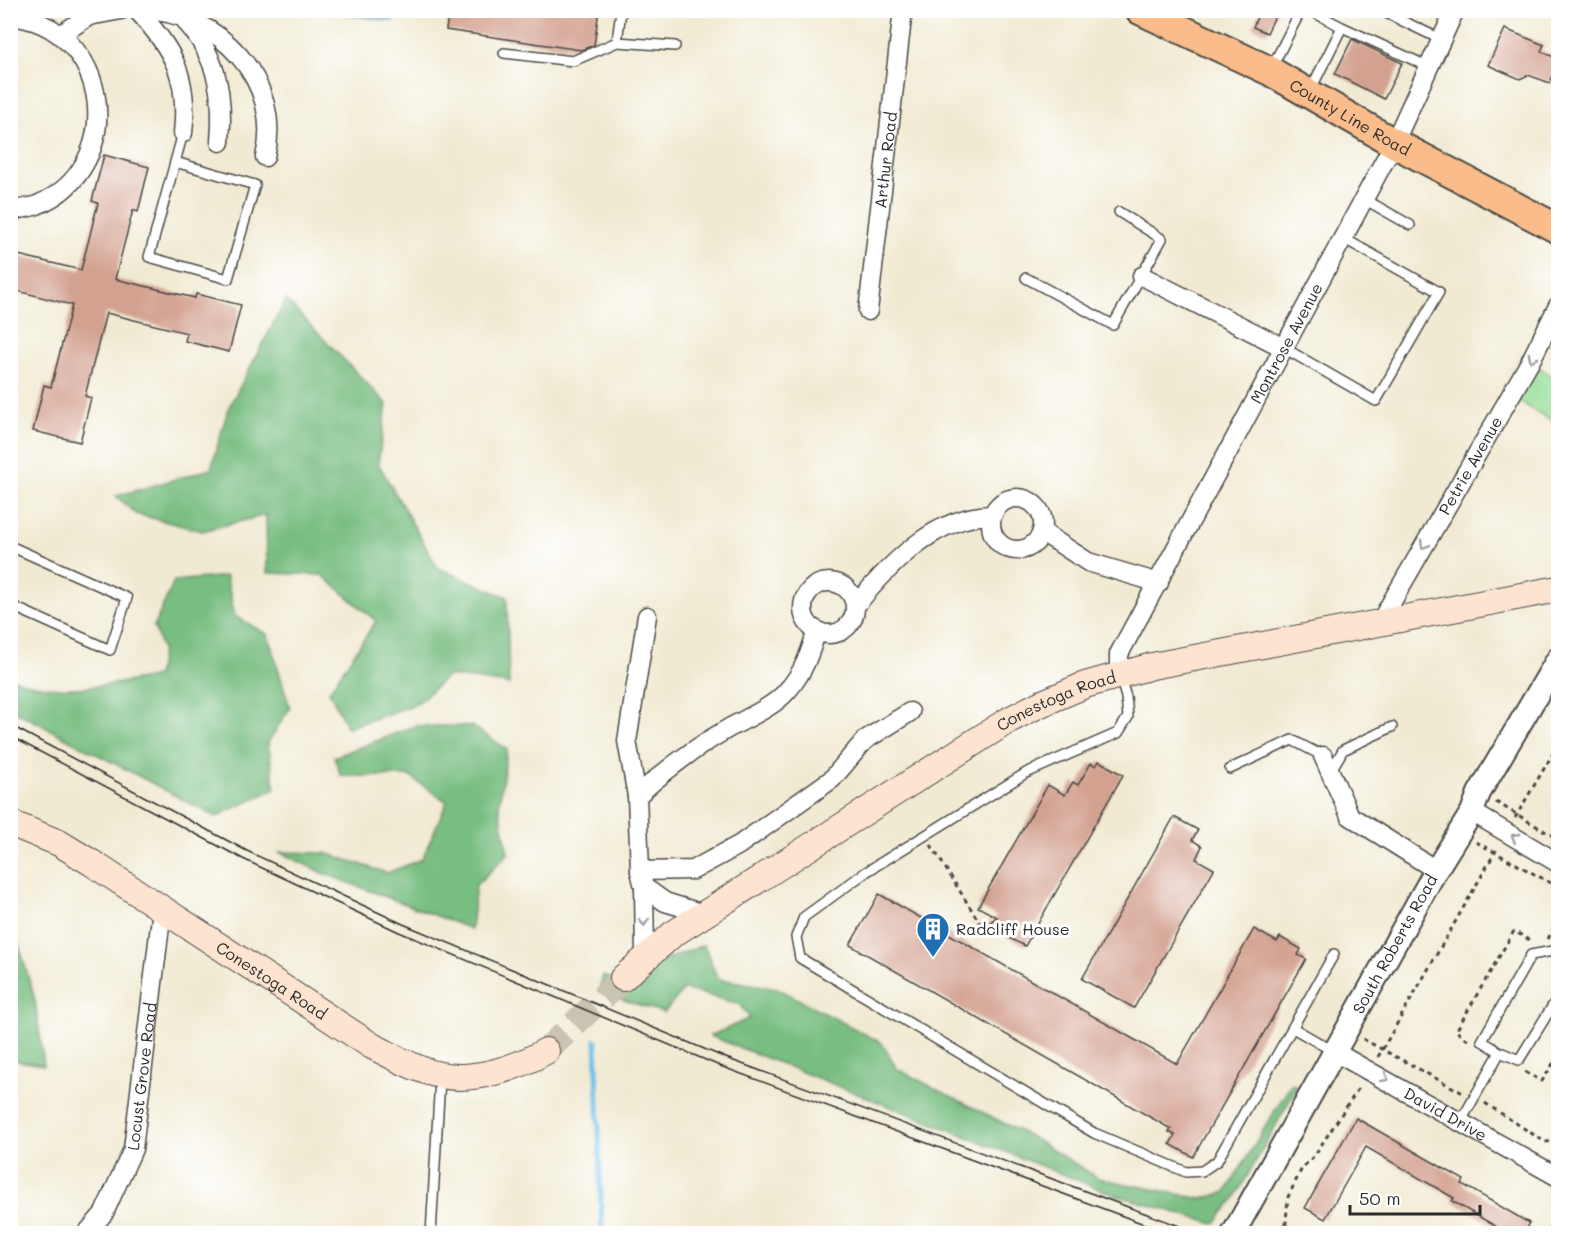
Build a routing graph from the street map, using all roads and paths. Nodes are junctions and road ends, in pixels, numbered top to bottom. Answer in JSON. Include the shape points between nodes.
{"nodes":[{"id":1,"x":34,"y":10,"type":"edge"},
{"id":2,"x":121,"y":10,"type":"edge"},
{"id":3,"x":137,"y":10,"type":"edge"},
{"id":4,"x":144,"y":10,"type":"edge"},
{"id":5,"x":621,"y":10,"type":"edge"},
{"id":6,"x":903,"y":10,"type":"edge"},
{"id":7,"x":1140,"y":10,"type":"edge"},
{"id":8,"x":1301,"y":10,"type":"edge"},
{"id":9,"x":1309,"y":10,"type":"edge"},
{"id":10,"x":1380,"y":10,"type":"edge"},
{"id":11,"x":1455,"y":10,"type":"edge"},
{"id":12,"x":10,"y":16,"type":"edge"},
{"id":13,"x":184,"y":20,"type":"junction"},
{"id":14,"x":1342,"y":27,"type":"junction"},
{"id":15,"x":53,"y":30,"type":"junction"},
{"id":16,"x":1442,"y":40,"type":"junction"},
{"id":17,"x":617,"y":42,"type":"junction"},
{"id":18,"x":675,"y":46,"type":"dead end"},
{"id":19,"x":504,"y":53,"type":"dead end"},
{"id":20,"x":1429,"y":67,"type":"junction"},
{"id":21,"x":1270,"y":71,"type":"junction"},
{"id":22,"x":1309,"y":93,"type":"junction"},
{"id":23,"x":183,"y":133,"type":"joint"},
{"id":24,"x":220,"y":142,"type":"dead end"},
{"id":25,"x":1394,"y":143,"type":"junction"},
{"id":26,"x":264,"y":157,"type":"dead end"},
{"id":27,"x":175,"y":162,"type":"junction"},
{"id":28,"x":1364,"y":199,"type":"junction"},
{"id":29,"x":10,"y":211,"type":"edge"},
{"id":30,"x":1119,"y":212,"type":"dead end"},
{"id":31,"x":1410,"y":225,"type":"dead end"},
{"id":32,"x":1558,"y":229,"type":"edge"},
{"id":33,"x":1343,"y":238,"type":"junction"},
{"id":34,"x":1142,"y":276,"type":"junction"},
{"id":35,"x":1026,"y":278,"type":"dead end"},
{"id":36,"x":1558,"y":306,"type":"edge"},
{"id":37,"x":868,"y":312,"type":"dead end"},
{"id":38,"x":1284,"y":348,"type":"junction"},
{"id":39,"x":992,"y":515,"type":"junction"},
{"id":40,"x":1042,"y":532,"type":"junction"},
{"id":41,"x":10,"y":546,"type":"edge"},
{"id":42,"x":1159,"y":583,"type":"junction"},
{"id":43,"x":1558,"y":590,"type":"edge"},
{"id":44,"x":10,"y":604,"type":"edge"},
{"id":45,"x":856,"y":605,"type":"junction"},
{"id":46,"x":647,"y":616,"type":"dead end"},
{"id":47,"x":1379,"y":624,"type":"junction"},
{"id":48,"x":817,"y":630,"type":"junction"},
{"id":49,"x":1558,"y":658,"type":"edge"},
{"id":50,"x":1119,"y":675,"type":"junction"},
{"id":51,"x":910,"y":712,"type":"dead end"},
{"id":52,"x":1392,"y":727,"type":"dead end"},
{"id":53,"x":1558,"y":745,"type":"edge"},
{"id":54,"x":1327,"y":764,"type":"junction"},
{"id":55,"x":1230,"y":769,"type":"dead end"},
{"id":56,"x":637,"y":796,"type":"junction"},
{"id":57,"x":1475,"y":803,"type":"junction"},
{"id":58,"x":1517,"y":813,"type":"junction"},
{"id":59,"x":10,"y":823,"type":"edge"},
{"id":60,"x":1459,"y":832,"type":"junction"},
{"id":61,"x":1508,"y":832,"type":"junction"},
{"id":62,"x":925,"y":836,"type":"junction"},
{"id":63,"x":1558,"y":839,"type":"edge"},
{"id":64,"x":1495,"y":853,"type":"junction"},
{"id":65,"x":1558,"y":863,"type":"edge"},
{"id":66,"x":1436,"y":870,"type":"junction"},
{"id":67,"x":642,"y":879,"type":"junction"},
{"id":68,"x":1557,"y":886,"type":"edge"},
{"id":69,"x":162,"y":909,"type":"junction"},
{"id":70,"x":704,"y":914,"type":"junction"},
{"id":71,"x":983,"y":927,"type":"dead end"},
{"id":72,"x":1558,"y":950,"type":"edge"},
{"id":73,"x":1334,"y":954,"type":"dead end"},
{"id":74,"x":645,"y":958,"type":"junction"},
{"id":75,"x":623,"y":978,"type":"tunnel mouth"},
{"id":76,"x":1558,"y":997,"type":"edge"},
{"id":77,"x":1293,"y":1028,"type":"junction"},
{"id":78,"x":1346,"y":1029,"type":"junction"},
{"id":79,"x":1475,"y":1044,"type":"dead end"},
{"id":80,"x":1383,"y":1049,"type":"junction"},
{"id":81,"x":546,"y":1051,"type":"tunnel mouth"},
{"id":82,"x":1333,"y":1051,"type":"junction"},
{"id":83,"x":1500,"y":1052,"type":"junction"},
{"id":84,"x":1558,"y":1056,"type":"edge"},
{"id":85,"x":1515,"y":1067,"type":"dead end"},
{"id":86,"x":1370,"y":1070,"type":"junction"},
{"id":87,"x":440,"y":1075,"type":"junction"},
{"id":88,"x":1488,"y":1093,"type":"dead end"},
{"id":89,"x":1468,"y":1095,"type":"dead end"},
{"id":90,"x":1461,"y":1122,"type":"junction"},
{"id":91,"x":1558,"y":1141,"type":"edge"},
{"id":92,"x":1558,"y":1177,"type":"edge"},
{"id":93,"x":1558,"y":1227,"type":"edge"},
{"id":94,"x":86,"y":1233,"type":"edge"},
{"id":95,"x":431,"y":1233,"type":"edge"},
{"id":96,"x":1233,"y":1233,"type":"edge"},
{"id":97,"x":1285,"y":1233,"type":"edge"},
{"id":98,"x":1551,"y":1233,"type":"edge"}],
"edges":[{"from":1,"to":15,"type":"street"},
{"from":2,"to":15,"type":"street","via":[[89,16]]},
{"from":3,"to":23,"type":"street","via":[[159,34],[181,74]]},
{"from":4,"to":13,"type":"street"},
{"from":5,"to":17,"type":"lane"},
{"from":6,"to":37,"type":"street","name":"Arthur Road"},
{"from":7,"to":21,"type":"main road","name":"County Line Road","via":[[1176,23]]},
{"from":8,"to":21,"type":"lane"},
{"from":9,"to":14,"type":"lane"},
{"from":10,"to":16,"type":"lane"},
{"from":11,"to":16,"type":"street","name":"Montrose Avenue"},
{"from":12,"to":15,"type":"street"},
{"from":13,"to":24,"type":"street","via":[[201,39],[213,63],[220,87]]},
{"from":13,"to":26,"type":"street","via":[[216,34],[241,55],[255,76],[267,117],[269,140]]},
{"from":14,"to":20,"type":"lane"},
{"from":14,"to":22,"type":"lane"},
{"from":15,"to":29,"type":"street","via":[[83,60],[97,92],[98,127],[88,159],[67,187],[37,205]]},
{"from":16,"to":20,"type":"street","name":"Montrose Avenue"},
{"from":17,"to":18,"type":"lane"},
{"from":17,"to":19,"type":"lane","via":[[573,61]]},
{"from":20,"to":25,"type":"street","name":"Montrose Avenue"},
{"from":21,"to":22,"type":"main road","name":"County Line Road"},
{"from":22,"to":25,"type":"main road","name":"County Line Road"},
{"from":23,"to":27,"type":"lane"},
{"from":25,"to":28,"type":"street","name":"Montrose Avenue"},
{"from":25,"to":32,"type":"main road","name":"County Line Road"},
{"from":27,"to":27,"type":"lane","via":[[149,257],[228,279],[255,185]]},
{"from":28,"to":31,"type":"lane"},
{"from":28,"to":33,"type":"street","name":"Montrose Avenue"},
{"from":30,"to":34,"type":"lane","via":[[1162,238]]},
{"from":33,"to":38,"type":"street","name":"Montrose Avenue"},
{"from":33,"to":38,"type":"lane","via":[[1439,292],[1376,401]]},
{"from":34,"to":35,"type":"lane","via":[[1113,325]]},
{"from":34,"to":38,"type":"street"},
{"from":36,"to":47,"type":"street","name":"Petrie Avenue","one_way":true,"via":[[1530,362]]},
{"from":38,"to":42,"type":"street","name":"Montrose Avenue"},
{"from":39,"to":40,"type":"street","via":[[1006,500],[1026,499],[1041,512]]},
{"from":39,"to":40,"type":"street","via":[[993,535],[1009,549],[1029,547]]},
{"from":39,"to":45,"type":"street","via":[[973,515],[926,537],[876,579]]},
{"from":40,"to":42,"type":"street","via":[[1088,562]]},
{"from":41,"to":44,"type":"lane","via":[[127,598],[110,650]]},
{"from":42,"to":50,"type":"street","name":"Montrose Avenue","via":[[1119,654]]},
{"from":43,"to":47,"type":"main road","name":"Conestoga Road"},
{"from":45,"to":48,"type":"street","via":[[850,625],[842,631],[832,634]]},
{"from":45,"to":48,"type":"street","via":[[846,588],[827,582],[817,585],[804,600],[803,610],[806,620]]},
{"from":46,"to":56,"type":"street","via":[[627,741]]},
{"from":47,"to":50,"type":"main road","name":"Conestoga Road"},
{"from":48,"to":56,"type":"street","via":[[806,666],[786,693],[669,767]]},
{"from":49,"to":57,"type":"street","name":"South Roberts Road"},
{"from":50,"to":62,"type":"lane","via":[[1128,717],[1118,733],[1026,773]]},
{"from":50,"to":70,"type":"main road","name":"Conestoga Road","via":[[1057,697],[1010,720]]},
{"from":51,"to":67,"type":"street","via":[[865,740],[832,779],[739,845],[693,870]]},
{"from":52,"to":54,"type":"lane","via":[[1343,750]]},
{"from":53,"to":58,"type":"path"},
{"from":54,"to":55,"type":"lane","via":[[1292,740]]},
{"from":54,"to":66,"type":"street","via":[[1350,816]]},
{"from":56,"to":67,"type":"street"},
{"from":57,"to":58,"type":"path"},
{"from":57,"to":60,"type":"street","name":"South Roberts Road"},
{"from":57,"to":61,"type":"street"},
{"from":58,"to":61,"type":"path"},
{"from":58,"to":63,"type":"path"},
{"from":59,"to":69,"type":"main road","name":"Conestoga Road","via":[[59,843]]},
{"from":60,"to":64,"type":"path"},
{"from":60,"to":66,"type":"street","name":"South Roberts Road"},
{"from":61,"to":64,"type":"path"},
{"from":65,"to":61,"type":"street","one_way":true},
{"from":62,"to":71,"type":"path"},
{"from":62,"to":77,"type":"lane","via":[[804,917],[796,938],[800,958],[1094,1133],[1185,1173],[1202,1172],[1217,1161]]},
{"from":64,"to":68,"type":"path"},
{"from":64,"to":80,"type":"path"},
{"from":66,"to":78,"type":"street","name":"South Roberts Road"},
{"from":67,"to":70,"type":"street","via":[[665,902]]},
{"from":67,"to":74,"type":"street","one_way":true},
{"from":68,"to":79,"type":"path","via":[[1553,929],[1547,940],[1534,942],[1514,931],[1456,1031]]},
{"from":69,"to":87,"type":"main road","name":"Conestoga Road","via":[[372,1046]]},
{"from":69,"to":94,"type":"street","name":"Locust Grove Road","via":[[133,1149],[104,1213]]},
{"from":70,"to":74,"type":"main road","name":"Conestoga Road"},
{"from":72,"to":83,"type":"lane","via":[[1531,955],[1482,1041]]},
{"from":73,"to":77,"type":"lane"},
{"from":74,"to":75,"type":"main road","name":"Conestoga Road"},
{"from":76,"to":83,"type":"lane","via":[[1519,1060]]},
{"from":77,"to":82,"type":"lane"},
{"from":78,"to":80,"type":"path"},
{"from":78,"to":82,"type":"street","name":"South Roberts Road"},
{"from":80,"to":86,"type":"path"},
{"from":80,"to":89,"type":"path"},
{"from":81,"to":87,"type":"main road","name":"Conestoga Road","via":[[501,1069],[474,1075]]},
{"from":82,"to":86,"type":"street","name":"David Drive"},
{"from":82,"to":96,"type":"street","name":"South Roberts Road"},
{"from":83,"to":90,"type":"lane"},
{"from":84,"to":85,"type":"path","via":[[1542,1081]]},
{"from":86,"to":90,"type":"street","name":"David Drive","one_way":true},
{"from":86,"to":97,"type":"path","via":[[1314,1156],[1302,1168],[1288,1197]]},
{"from":87,"to":95,"type":"lane"},
{"from":88,"to":91,"type":"path","via":[[1485,1105],[1545,1142]]},
{"from":90,"to":92,"type":"street","name":"David Drive"},
{"from":93,"to":98,"type":"lane"}]}
